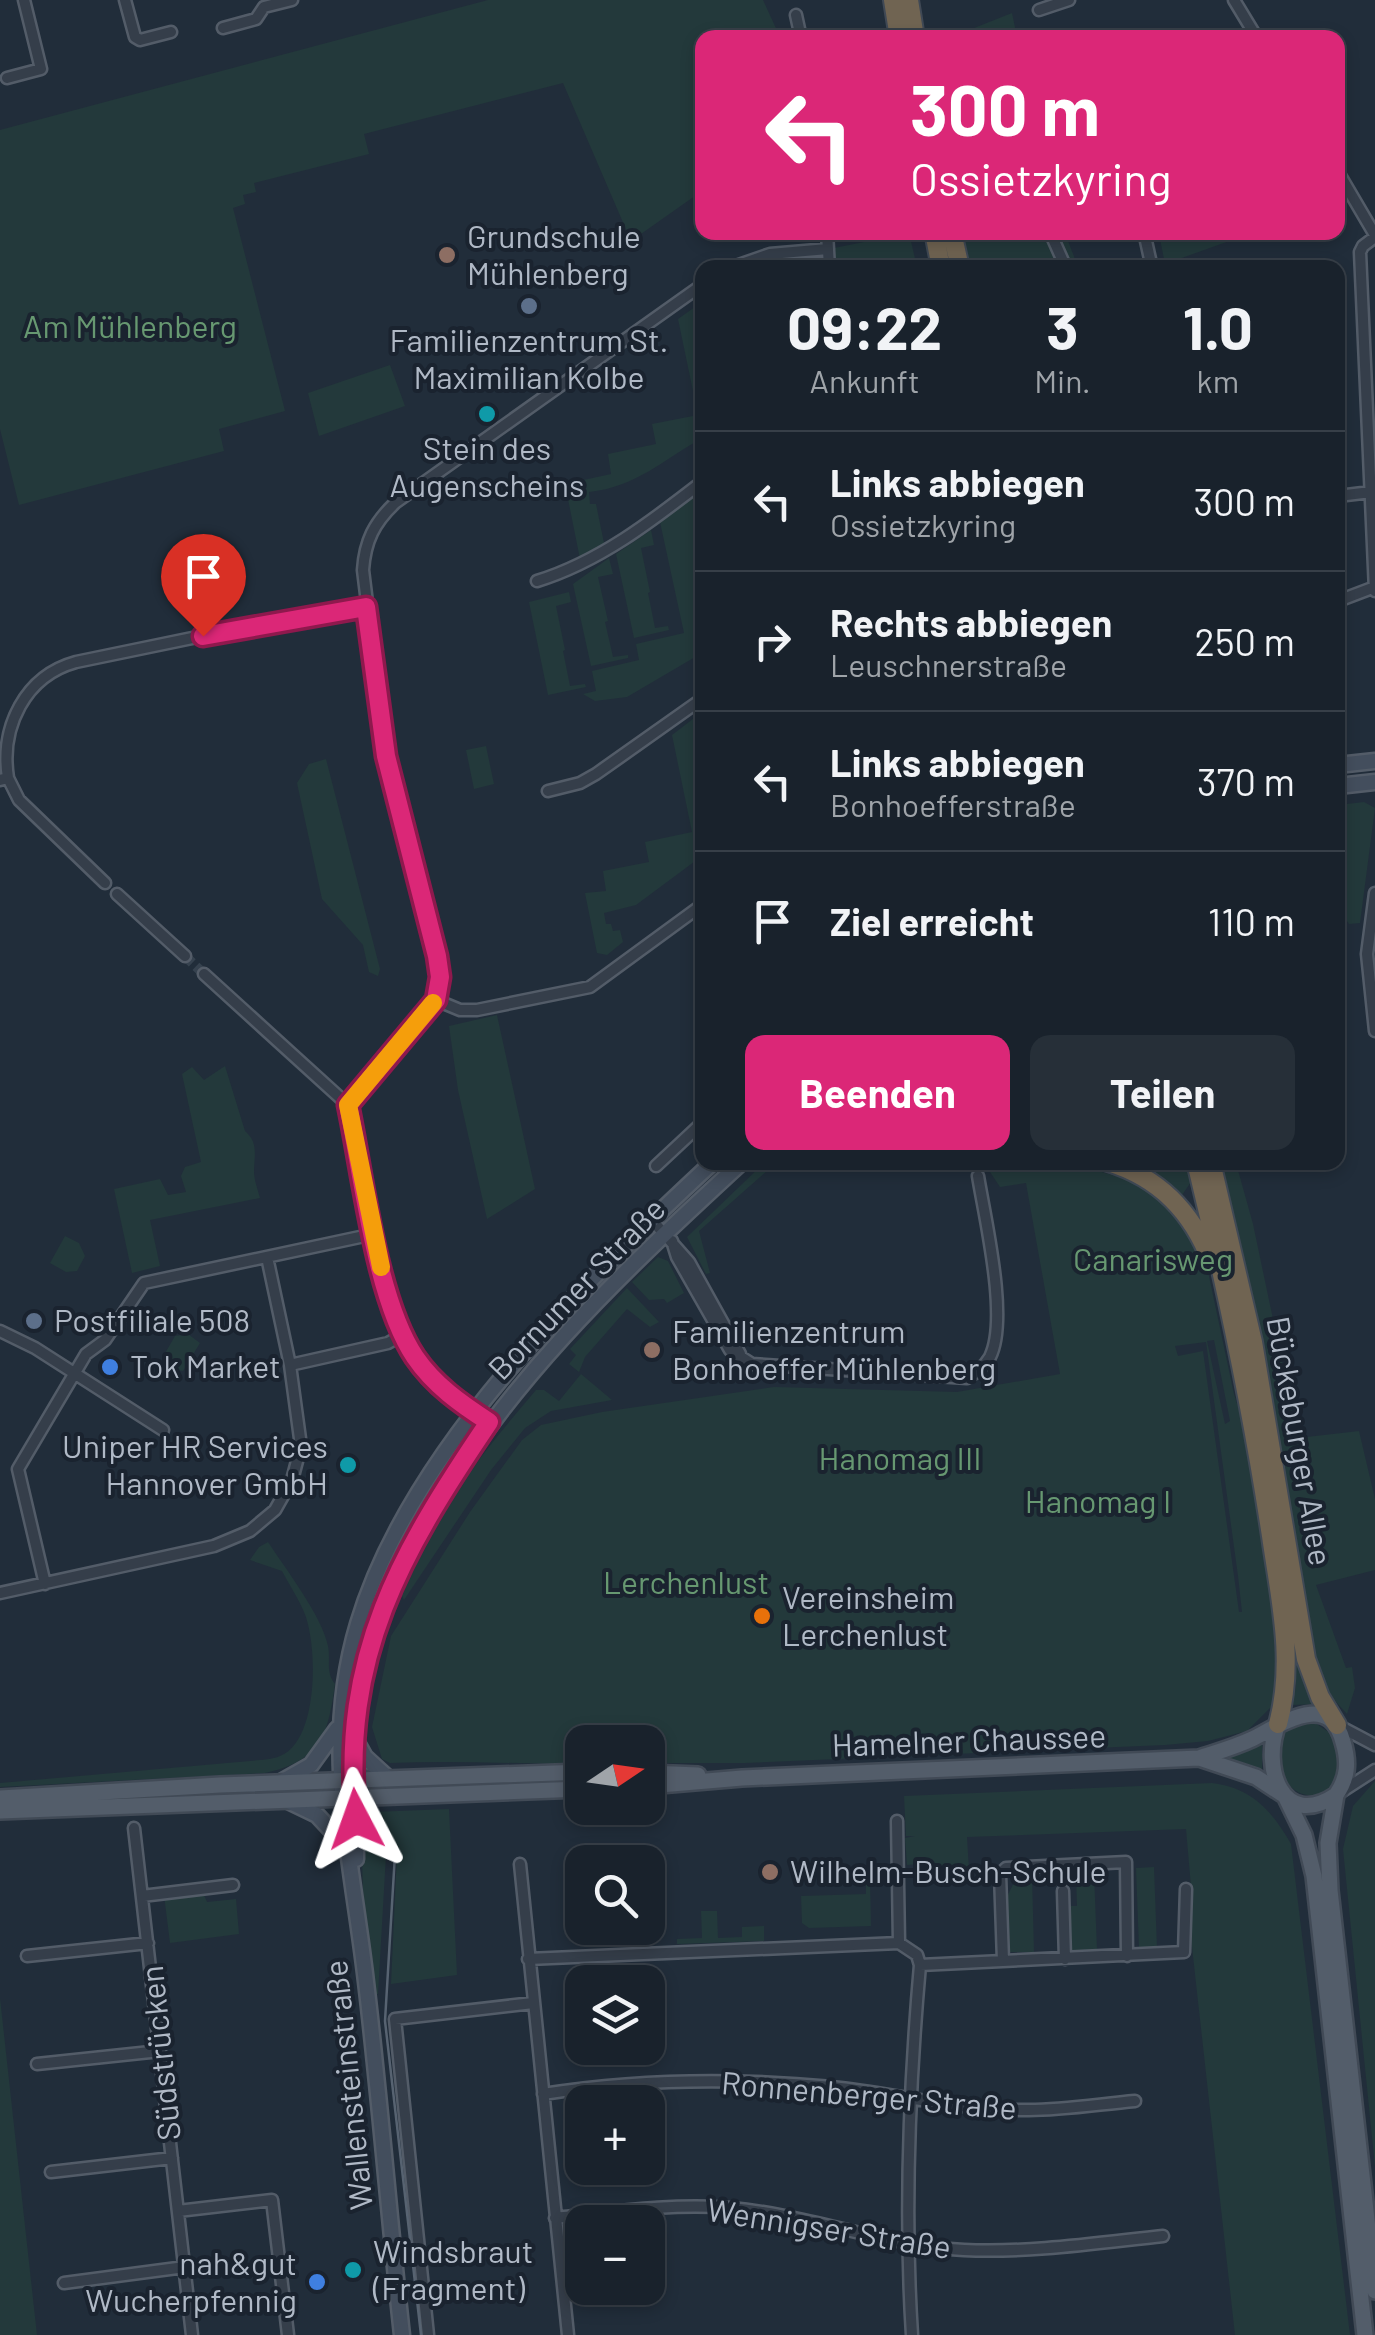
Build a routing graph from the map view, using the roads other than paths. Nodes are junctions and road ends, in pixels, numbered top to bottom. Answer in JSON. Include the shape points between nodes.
{"nodes":[{"id":1,"x":24,"y":0,"type":"edge"},
{"id":2,"x":125,"y":0,"type":"edge"},
{"id":3,"x":292,"y":0,"type":"edge"},
{"id":4,"x":893,"y":0,"type":"edge"},
{"id":5,"x":910,"y":0,"type":"edge"},
{"id":6,"x":1069,"y":0,"type":"edge"},
{"id":7,"x":1234,"y":0,"type":"edge"},
{"id":8,"x":1040,"y":10,"type":"dead end"},
{"id":9,"x":796,"y":15,"type":"dead end"},
{"id":10,"x":222,"y":28,"type":"dead end"},
{"id":11,"x":799,"y":30,"type":"edge"},
{"id":12,"x":898,"y":30,"type":"edge"},
{"id":13,"x":914,"y":30,"type":"edge"},
{"id":14,"x":1252,"y":30,"type":"edge"},
{"id":15,"x":171,"y":32,"type":"dead end"},
{"id":16,"x":7,"y":78,"type":"dead end"},
{"id":17,"x":1345,"y":184,"type":"edge"},
{"id":18,"x":1375,"y":236,"type":"edge"},
{"id":19,"x":828,"y":240,"type":"edge"},
{"id":20,"x":828,"y":249,"type":"junction"},
{"id":21,"x":753,"y":260,"type":"edge"},
{"id":22,"x":828,"y":260,"type":"edge"},
{"id":23,"x":695,"y":289,"type":"edge"},
{"id":24,"x":695,"y":488,"type":"edge"},
{"id":25,"x":1371,"y":492,"type":"junction"},
{"id":26,"x":1345,"y":495,"type":"edge"},
{"id":27,"x":537,"y":581,"type":"dead end"},
{"id":28,"x":1375,"y":588,"type":"edge"},
{"id":29,"x":1345,"y":599,"type":"edge"},
{"id":30,"x":366,"y":607,"type":"junction"},
{"id":31,"x":695,"y":704,"type":"edge"},
{"id":32,"x":1375,"y":761,"type":"edge"},
{"id":33,"x":1345,"y":764,"type":"edge"},
{"id":34,"x":4,"y":779,"type":"edge"},
{"id":35,"x":1375,"y":782,"type":"edge"},
{"id":36,"x":1345,"y":785,"type":"edge"},
{"id":37,"x":548,"y":791,"type":"dead end"},
{"id":38,"x":105,"y":882,"type":"dead end"},
{"id":39,"x":1375,"y":893,"type":"edge"},
{"id":40,"x":117,"y":894,"type":"dead end"},
{"id":41,"x":695,"y":910,"type":"edge"},
{"id":42,"x":185,"y":956,"type":"tunnel mouth"},
{"id":43,"x":204,"y":974,"type":"tunnel mouth"},
{"id":44,"x":436,"y":1000,"type":"junction"},
{"id":45,"x":1375,"y":1031,"type":"edge"},
{"id":46,"x":348,"y":1105,"type":"junction"},
{"id":47,"x":695,"y":1129,"type":"edge"},
{"id":48,"x":656,"y":1166,"type":"dead end"},
{"id":49,"x":705,"y":1170,"type":"edge"},
{"id":50,"x":734,"y":1170,"type":"edge"},
{"id":51,"x":1130,"y":1170,"type":"edge"},
{"id":52,"x":1198,"y":1170,"type":"edge"},
{"id":53,"x":1212,"y":1170,"type":"edge"},
{"id":54,"x":978,"y":1176,"type":"dead end"},
{"id":55,"x":652,"y":1220,"type":"junction"},
{"id":56,"x":374,"y":1234,"type":"junction"},
{"id":57,"x":668,"y":1238,"type":"junction"},
{"id":58,"x":268,"y":1257,"type":"junction"},
{"id":59,"x":0,"y":1331,"type":"edge"},
{"id":60,"x":402,"y":1335,"type":"junction"},
{"id":61,"x":290,"y":1364,"type":"junction"},
{"id":62,"x":75,"y":1373,"type":"junction"},
{"id":63,"x":483,"y":1418,"type":"junction"},
{"id":64,"x":1254,"y":1425,"type":"junction"},
{"id":65,"x":163,"y":1430,"type":"dead end"},
{"id":66,"x":46,"y":1584,"type":"junction"},
{"id":67,"x":0,"y":1594,"type":"edge"},
{"id":68,"x":340,"y":1724,"type":"junction"},
{"id":69,"x":1278,"y":1724,"type":"junction"},
{"id":70,"x":1337,"y":1725,"type":"junction"},
{"id":71,"x":353,"y":1734,"type":"junction"},
{"id":72,"x":1375,"y":1745,"type":"edge"},
{"id":73,"x":1199,"y":1758,"type":"junction"},
{"id":74,"x":1375,"y":1770,"type":"edge"},
{"id":75,"x":565,"y":1773,"type":"edge"},
{"id":76,"x":665,"y":1774,"type":"edge"},
{"id":77,"x":742,"y":1778,"type":"junction"},
{"id":78,"x":390,"y":1780,"type":"junction"},
{"id":79,"x":346,"y":1781,"type":"junction"},
{"id":80,"x":279,"y":1783,"type":"junction"},
{"id":81,"x":665,"y":1785,"type":"edge"},
{"id":82,"x":565,"y":1790,"type":"edge"},
{"id":83,"x":1336,"y":1795,"type":"junction"},
{"id":84,"x":1285,"y":1796,"type":"junction"},
{"id":85,"x":0,"y":1798,"type":"edge"},
{"id":86,"x":347,"y":1799,"type":"junction"},
{"id":87,"x":288,"y":1801,"type":"junction"},
{"id":88,"x":0,"y":1812,"type":"edge"},
{"id":89,"x":897,"y":1821,"type":"dead end"},
{"id":90,"x":134,"y":1828,"type":"dead end"},
{"id":91,"x":347,"y":1848,"type":"junction"},
{"id":92,"x":520,"y":1864,"type":"dead end"},
{"id":93,"x":233,"y":1885,"type":"dead end"},
{"id":94,"x":1186,"y":1889,"type":"dead end"},
{"id":95,"x":355,"y":1890,"type":"junction"},
{"id":96,"x":1063,"y":1891,"type":"dead end"},
{"id":97,"x":142,"y":1896,"type":"junction"},
{"id":98,"x":148,"y":1943,"type":"junction"},
{"id":99,"x":899,"y":1943,"type":"junction"},
{"id":100,"x":28,"y":1956,"type":"dead end"},
{"id":101,"x":1127,"y":1956,"type":"junction"},
{"id":102,"x":528,"y":1959,"type":"junction"},
{"id":103,"x":1065,"y":1959,"type":"junction"},
{"id":104,"x":1004,"y":1961,"type":"junction"},
{"id":105,"x":920,"y":1965,"type":"junction"},
{"id":106,"x":532,"y":2003,"type":"junction"},
{"id":107,"x":160,"y":2050,"type":"junction"},
{"id":108,"x":37,"y":2064,"type":"dead end"},
{"id":109,"x":543,"y":2094,"type":"junction"},
{"id":110,"x":908,"y":2096,"type":"junction"},
{"id":111,"x":1136,"y":2101,"type":"dead end"},
{"id":112,"x":172,"y":2158,"type":"junction"},
{"id":113,"x":51,"y":2172,"type":"dead end"},
{"id":114,"x":178,"y":2212,"type":"junction"},
{"id":115,"x":556,"y":2218,"type":"junction"},
{"id":116,"x":1163,"y":2236,"type":"dead end"},
{"id":117,"x":906,"y":2244,"type":"junction"},
{"id":118,"x":184,"y":2267,"type":"junction"},
{"id":119,"x":64,"y":2282,"type":"dead end"},
{"id":120,"x":1375,"y":2291,"type":"edge"},
{"id":121,"x":192,"y":2335,"type":"edge"},
{"id":122,"x":288,"y":2335,"type":"edge"},
{"id":123,"x":402,"y":2335,"type":"edge"},
{"id":124,"x":428,"y":2335,"type":"edge"},
{"id":125,"x":568,"y":2335,"type":"edge"},
{"id":126,"x":912,"y":2335,"type":"edge"},
{"id":127,"x":1365,"y":2335,"type":"edge"}],
"edges":[{"from":1,"to":16,"type":"street","via":[[41,69]]},
{"from":2,"to":15,"type":"street","via":[[135,37]]},
{"from":3,"to":10,"type":"street"},
{"from":4,"to":12,"type":"highway"},
{"from":5,"to":13,"type":"highway"},
{"from":6,"to":8,"type":"street"},
{"from":7,"to":14,"type":"street"},
{"from":9,"to":11,"type":"street"},
{"from":17,"to":18,"type":"street"},
{"from":18,"to":25,"type":"street","via":[[1360,252]]},
{"from":19,"to":20,"type":"street"},
{"from":20,"to":21,"type":"street"},
{"from":20,"to":22,"type":"street"},
{"from":23,"to":30,"type":"street","via":[[382,515],[366,542]]},
{"from":24,"to":27,"type":"street","via":[[579,567]]},
{"from":25,"to":26,"type":"street"},
{"from":25,"to":28,"type":"street"},
{"from":28,"to":29,"type":"street"},
{"from":30,"to":34,"type":"street","via":[[51,671],[24,697],[6,728]]},
{"from":30,"to":44,"type":"street","via":[[386,756],[437,956]]},
{"from":31,"to":37,"type":"street","via":[[596,774]]},
{"from":32,"to":33,"type":"main road"},
{"from":34,"to":38,"type":"street"},
{"from":35,"to":36,"type":"main road"},
{"from":39,"to":45,"type":"street","via":[[1367,954]]},
{"from":40,"to":42,"type":"street"},
{"from":41,"to":44,"type":"street","via":[[590,987],[477,1010]]},
{"from":43,"to":46,"type":"street"},
{"from":44,"to":46,"type":"street"},
{"from":46,"to":56,"type":"street"},
{"from":47,"to":48,"type":"street"},
{"from":49,"to":55,"type":"main road","name":"Bornumer Straße"},
{"from":50,"to":57,"type":"main road","name":"Bornumer Straße"},
{"from":51,"to":64,"type":"highway","via":[[1161,1188],[1196,1226],[1213,1266],[1235,1382]]},
{"from":52,"to":64,"type":"highway","name":"Bückeburger Allee"},
{"from":53,"to":70,"type":"highway","name":"Bückeburger Allee","via":[[1252,1342],[1306,1659]]},
{"from":54,"to":57,"type":"street","via":[[997,1297],[991,1355],[967,1378],[752,1364]]},
{"from":55,"to":57,"type":"street"},
{"from":55,"to":63,"type":"main road","name":"Bornumer Straße","via":[[540,1335]]},
{"from":56,"to":58,"type":"street"},
{"from":56,"to":60,"type":"street"},
{"from":57,"to":63,"type":"main road","name":"Bornumer Straße"},
{"from":58,"to":61,"type":"street"},
{"from":58,"to":62,"type":"street","via":[[144,1283]]},
{"from":59,"to":62,"type":"street"},
{"from":60,"to":61,"type":"street"},
{"from":60,"to":63,"type":"street","via":[[432,1378]]},
{"from":61,"to":66,"type":"street","via":[[301,1446],[284,1498],[267,1518],[214,1546]]},
{"from":62,"to":65,"type":"street"},
{"from":62,"to":66,"type":"street","via":[[18,1470]]},
{"from":63,"to":68,"type":"main road","name":"Bornumer Straße","via":[[412,1504],[375,1576],[352,1643]]},
{"from":63,"to":71,"type":"main road","name":"Bornumer Straße","via":[[380,1610]]},
{"from":64,"to":69,"type":"highway","name":"Bückeburger Allee","via":[[1287,1656]]},
{"from":66,"to":67,"type":"street"},
{"from":68,"to":79,"type":"main road","name":"Bornumer Straße"},
{"from":68,"to":80,"type":"main road","via":[[320,1755]]},
{"from":69,"to":70,"type":"main road","via":[[1304,1714]]},
{"from":69,"to":73,"type":"main road","name":"Hamelner Chaussee"},
{"from":69,"to":84,"type":"main road","via":[[1271,1766]]},
{"from":70,"to":72,"type":"street"},
{"from":70,"to":83,"type":"main road","via":[[1347,1768]]},
{"from":71,"to":78,"type":"main road","via":[[364,1757]]},
{"from":71,"to":79,"type":"main road","name":"Bornumer Straße"},
{"from":73,"to":77,"type":"main road","name":"Hamelner Chaussee"},
{"from":73,"to":84,"type":"main road","name":"Hamelner Chaussee","via":[[1256,1777]]},
{"from":74,"to":83,"type":"street"},
{"from":75,"to":78,"type":"main road"},
{"from":76,"to":77,"type":"main road","name":"Hamelner Chaussee"},
{"from":77,"to":81,"type":"main road","name":"Hamelner Chaussee"},
{"from":78,"to":79,"type":"main road"},
{"from":79,"to":80,"type":"main road"},
{"from":79,"to":86,"type":"main road","name":"Bornumer Straße"},
{"from":80,"to":85,"type":"main road"},
{"from":82,"to":86,"type":"main road"},
{"from":83,"to":84,"type":"main road","via":[[1313,1805]]},
{"from":83,"to":120,"type":"main road","via":[[1330,1890]]},
{"from":84,"to":127,"type":"main road","via":[[1314,1876]]},
{"from":86,"to":87,"type":"main road"},
{"from":86,"to":91,"type":"main road","name":"Wallensteinstraße"},
{"from":86,"to":95,"type":"main road","name":"Wallensteinstraße"},
{"from":87,"to":88,"type":"main road"},
{"from":87,"to":91,"type":"main road","via":[[323,1820]]},
{"from":89,"to":99,"type":"street"},
{"from":90,"to":97,"type":"street","name":"Südstrücken"},
{"from":91,"to":95,"type":"main road","name":"Wallensteinstraße"},
{"from":92,"to":102,"type":"street"},
{"from":93,"to":97,"type":"street"},
{"from":94,"to":101,"type":"street","via":[[1184,1952]]},
{"from":95,"to":123,"type":"main road","name":"Wallensteinstraße"},
{"from":96,"to":103,"type":"street"},
{"from":97,"to":98,"type":"street","name":"Südstrücken"},
{"from":98,"to":100,"type":"street"},
{"from":98,"to":107,"type":"street","name":"Südstrücken"},
{"from":99,"to":102,"type":"street"},
{"from":99,"to":105,"type":"street"},
{"from":101,"to":103,"type":"street"},
{"from":101,"to":104,"type":"street","via":[[1126,1862],[1006,1868],[1000,1874]]},
{"from":102,"to":106,"type":"street"},
{"from":103,"to":104,"type":"street"},
{"from":104,"to":105,"type":"street"},
{"from":105,"to":110,"type":"street"},
{"from":106,"to":109,"type":"street"},
{"from":106,"to":124,"type":"street","via":[[394,2019]]},
{"from":107,"to":108,"type":"street"},
{"from":107,"to":112,"type":"street","name":"Südstrücken"},
{"from":109,"to":110,"type":"street","name":"Ronnenberger Straße","via":[[727,2081]]},
{"from":109,"to":115,"type":"street"},
{"from":110,"to":111,"type":"street","name":"Ronnenberger Straße","via":[[1028,2110]]},
{"from":110,"to":117,"type":"street"},
{"from":112,"to":113,"type":"street"},
{"from":112,"to":114,"type":"street","name":"Südstrücken"},
{"from":114,"to":118,"type":"street","name":"Südstrücken"},
{"from":114,"to":122,"type":"street","via":[[272,2200]]},
{"from":115,"to":117,"type":"street","name":"Wennigser Straße","via":[[731,2208]]},
{"from":115,"to":125,"type":"street"},
{"from":116,"to":117,"type":"street","name":"Wennigser Straße","via":[[1033,2249]]},
{"from":117,"to":126,"type":"street"},
{"from":118,"to":119,"type":"street"},
{"from":118,"to":121,"type":"street","name":"Südstrücken"}]}
